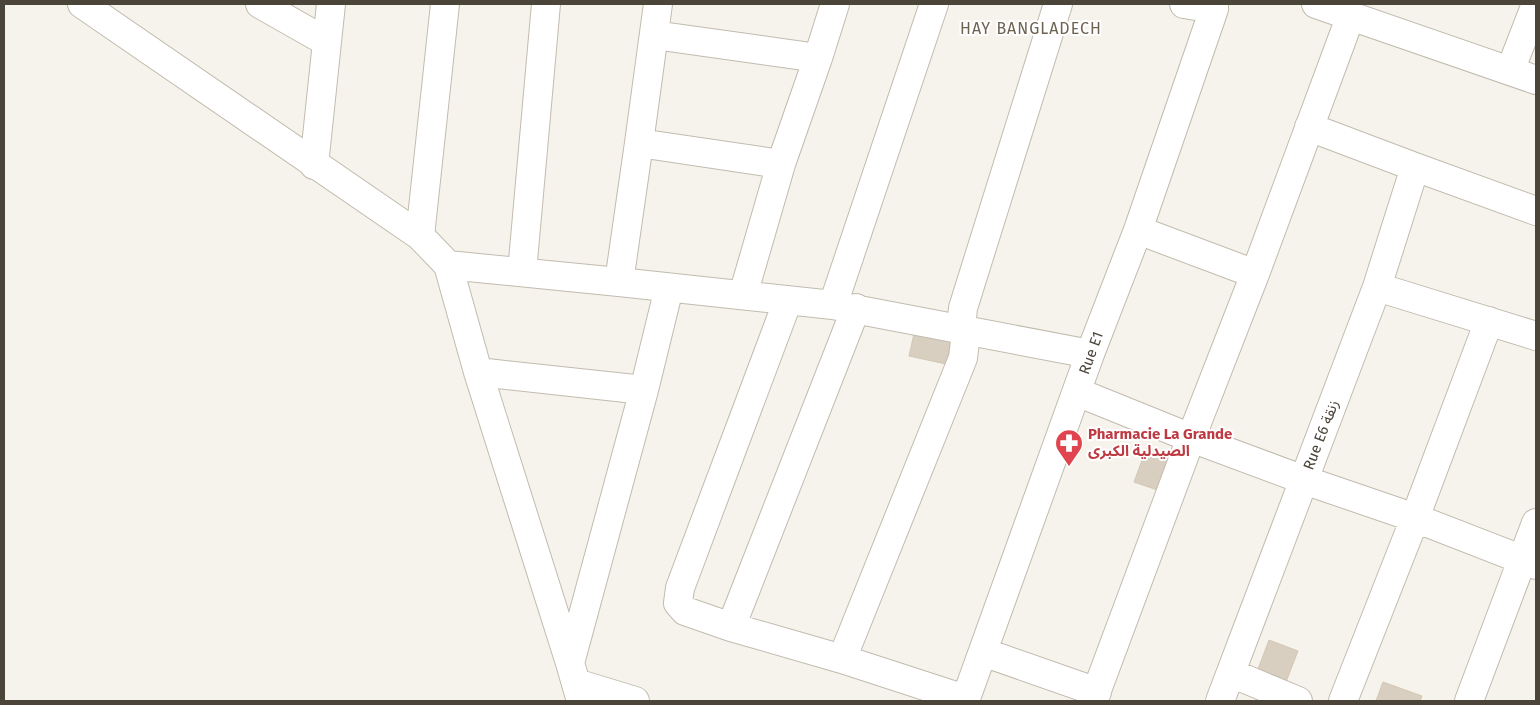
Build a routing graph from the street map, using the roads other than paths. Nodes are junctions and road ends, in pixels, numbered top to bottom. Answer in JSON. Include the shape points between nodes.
{"nodes":[{"id":1,"x":260,"y":4,"type":"edge"},
{"id":2,"x":331,"y":4,"type":"edge"},
{"id":3,"x":445,"y":4,"type":"edge"},
{"id":4,"x":546,"y":4,"type":"edge"},
{"id":5,"x":658,"y":4,"type":"edge"},
{"id":6,"x":835,"y":4,"type":"edge"},
{"id":7,"x":934,"y":4,"type":"edge"},
{"id":8,"x":1058,"y":4,"type":"edge"},
{"id":9,"x":1184,"y":4,"type":"edge"},
{"id":10,"x":1316,"y":4,"type":"edge"},
{"id":11,"x":1536,"y":4,"type":"edge"},
{"id":12,"x":1214,"y":6,"type":"edge"},
{"id":13,"x":98,"y":9,"type":"edge"},
{"id":14,"x":1352,"y":15,"type":"junction"},
{"id":15,"x":654,"y":35,"type":"junction"},
{"id":16,"x":327,"y":42,"type":"junction"},
{"id":17,"x":818,"y":58,"type":"junction"},
{"id":18,"x":1510,"y":70,"type":"junction"},
{"id":19,"x":1536,"y":80,"type":"edge"},
{"id":20,"x":1309,"y":127,"type":"junction"},
{"id":21,"x":639,"y":143,"type":"junction"},
{"id":22,"x":781,"y":164,"type":"junction"},
{"id":23,"x":314,"y":165,"type":"junction"},
{"id":24,"x":1415,"y":167,"type":"junction"},
{"id":25,"x":1536,"y":210,"type":"edge"},
{"id":26,"x":1138,"y":230,"type":"junction"},
{"id":27,"x":420,"y":236,"type":"junction"},
{"id":28,"x":448,"y":266,"type":"junction"},
{"id":29,"x":522,"y":272,"type":"junction"},
{"id":30,"x":1255,"y":274,"type":"junction"},
{"id":31,"x":619,"y":282,"type":"junction"},
{"id":32,"x":1377,"y":287,"type":"junction"},
{"id":33,"x":669,"y":288,"type":"junction"},
{"id":34,"x":743,"y":295,"type":"junction"},
{"id":35,"x":788,"y":300,"type":"junction"},
{"id":36,"x":845,"y":307,"type":"junction"},
{"id":37,"x":1489,"y":321,"type":"junction"},
{"id":38,"x":964,"y":330,"type":"junction"},
{"id":39,"x":1536,"y":336,"type":"edge"},
{"id":40,"x":1090,"y":354,"type":"junction"},
{"id":41,"x":478,"y":372,"type":"junction"},
{"id":42,"x":644,"y":390,"type":"junction"},
{"id":43,"x":1077,"y":392,"type":"junction"},
{"id":44,"x":1191,"y":438,"type":"junction"},
{"id":45,"x":1304,"y":480,"type":"junction"},
{"id":46,"x":1415,"y":518,"type":"junction"},
{"id":47,"x":1536,"y":523,"type":"edge"},
{"id":48,"x":1530,"y":562,"type":"edge"},
{"id":49,"x":731,"y":627,"type":"junction"},
{"id":50,"x":983,"y":652,"type":"junction"},
{"id":51,"x":842,"y":659,"type":"junction"},
{"id":52,"x":1231,"y":673,"type":"junction"},
{"id":53,"x":576,"y":682,"type":"edge"},
{"id":54,"x":1095,"y":696,"type":"edge"},
{"id":55,"x":965,"y":700,"type":"edge"},
{"id":56,"x":635,"y":701,"type":"edge"},
{"id":57,"x":1220,"y":701,"type":"edge"},
{"id":58,"x":1298,"y":701,"type":"edge"},
{"id":59,"x":1344,"y":701,"type":"edge"},
{"id":60,"x":1469,"y":701,"type":"edge"}],
"edges":[{"from":1,"to":16,"type":"street"},
{"from":2,"to":16,"type":"street"},
{"from":3,"to":27,"type":"street"},
{"from":4,"to":29,"type":"street"},
{"from":5,"to":15,"type":"street"},
{"from":6,"to":17,"type":"street"},
{"from":7,"to":36,"type":"street"},
{"from":8,"to":38,"type":"street","via":[[963,308]]},
{"from":9,"to":12,"type":"street"},
{"from":10,"to":14,"type":"street"},
{"from":11,"to":18,"type":"street"},
{"from":12,"to":26,"type":"street","name":"Rue E1"},
{"from":13,"to":23,"type":"street"},
{"from":14,"to":18,"type":"street"},
{"from":14,"to":20,"type":"street"},
{"from":15,"to":17,"type":"street"},
{"from":15,"to":21,"type":"street"},
{"from":16,"to":23,"type":"street"},
{"from":17,"to":22,"type":"street"},
{"from":18,"to":19,"type":"street"},
{"from":20,"to":24,"type":"street"},
{"from":20,"to":30,"type":"street"},
{"from":21,"to":22,"type":"street"},
{"from":21,"to":31,"type":"street"},
{"from":22,"to":34,"type":"street"},
{"from":23,"to":27,"type":"street"},
{"from":24,"to":25,"type":"street"},
{"from":24,"to":32,"type":"street","name":"Rue E6 زنقة"},
{"from":26,"to":30,"type":"street"},
{"from":26,"to":40,"type":"street","name":"Rue E1"},
{"from":27,"to":28,"type":"street"},
{"from":28,"to":29,"type":"street"},
{"from":28,"to":41,"type":"street"},
{"from":29,"to":31,"type":"street"},
{"from":30,"to":44,"type":"street"},
{"from":31,"to":33,"type":"street"},
{"from":32,"to":37,"type":"street"},
{"from":32,"to":45,"type":"street","name":"Rue E6 زنقة"},
{"from":33,"to":34,"type":"street"},
{"from":33,"to":42,"type":"street"},
{"from":34,"to":35,"type":"street"},
{"from":35,"to":36,"type":"street"},
{"from":35,"to":49,"type":"street","via":[[678,596],[678,603],[685,611]]},
{"from":36,"to":38,"type":"street"},
{"from":36,"to":49,"type":"street"},
{"from":37,"to":39,"type":"street"},
{"from":37,"to":46,"type":"street"},
{"from":38,"to":40,"type":"street"},
{"from":38,"to":51,"type":"street","via":[[962,358]]},
{"from":40,"to":43,"type":"street","name":"Rue E1"},
{"from":41,"to":42,"type":"street"},
{"from":41,"to":53,"type":"street"},
{"from":42,"to":53,"type":"street"},
{"from":43,"to":44,"type":"street"},
{"from":43,"to":50,"type":"street","name":"Rue E1"},
{"from":44,"to":45,"type":"street"},
{"from":44,"to":54,"type":"street"},
{"from":45,"to":46,"type":"street"},
{"from":45,"to":52,"type":"street","name":"Rue E6 زنقة"},
{"from":46,"to":48,"type":"street"},
{"from":46,"to":59,"type":"street"},
{"from":47,"to":48,"type":"street"},
{"from":48,"to":60,"type":"street"},
{"from":49,"to":51,"type":"street"},
{"from":50,"to":54,"type":"street"},
{"from":50,"to":55,"type":"street","name":"Rue E1"},
{"from":51,"to":55,"type":"street"},
{"from":52,"to":57,"type":"street","name":"Rue E6 زنقة"},
{"from":52,"to":58,"type":"street"},
{"from":53,"to":56,"type":"street"}]}
